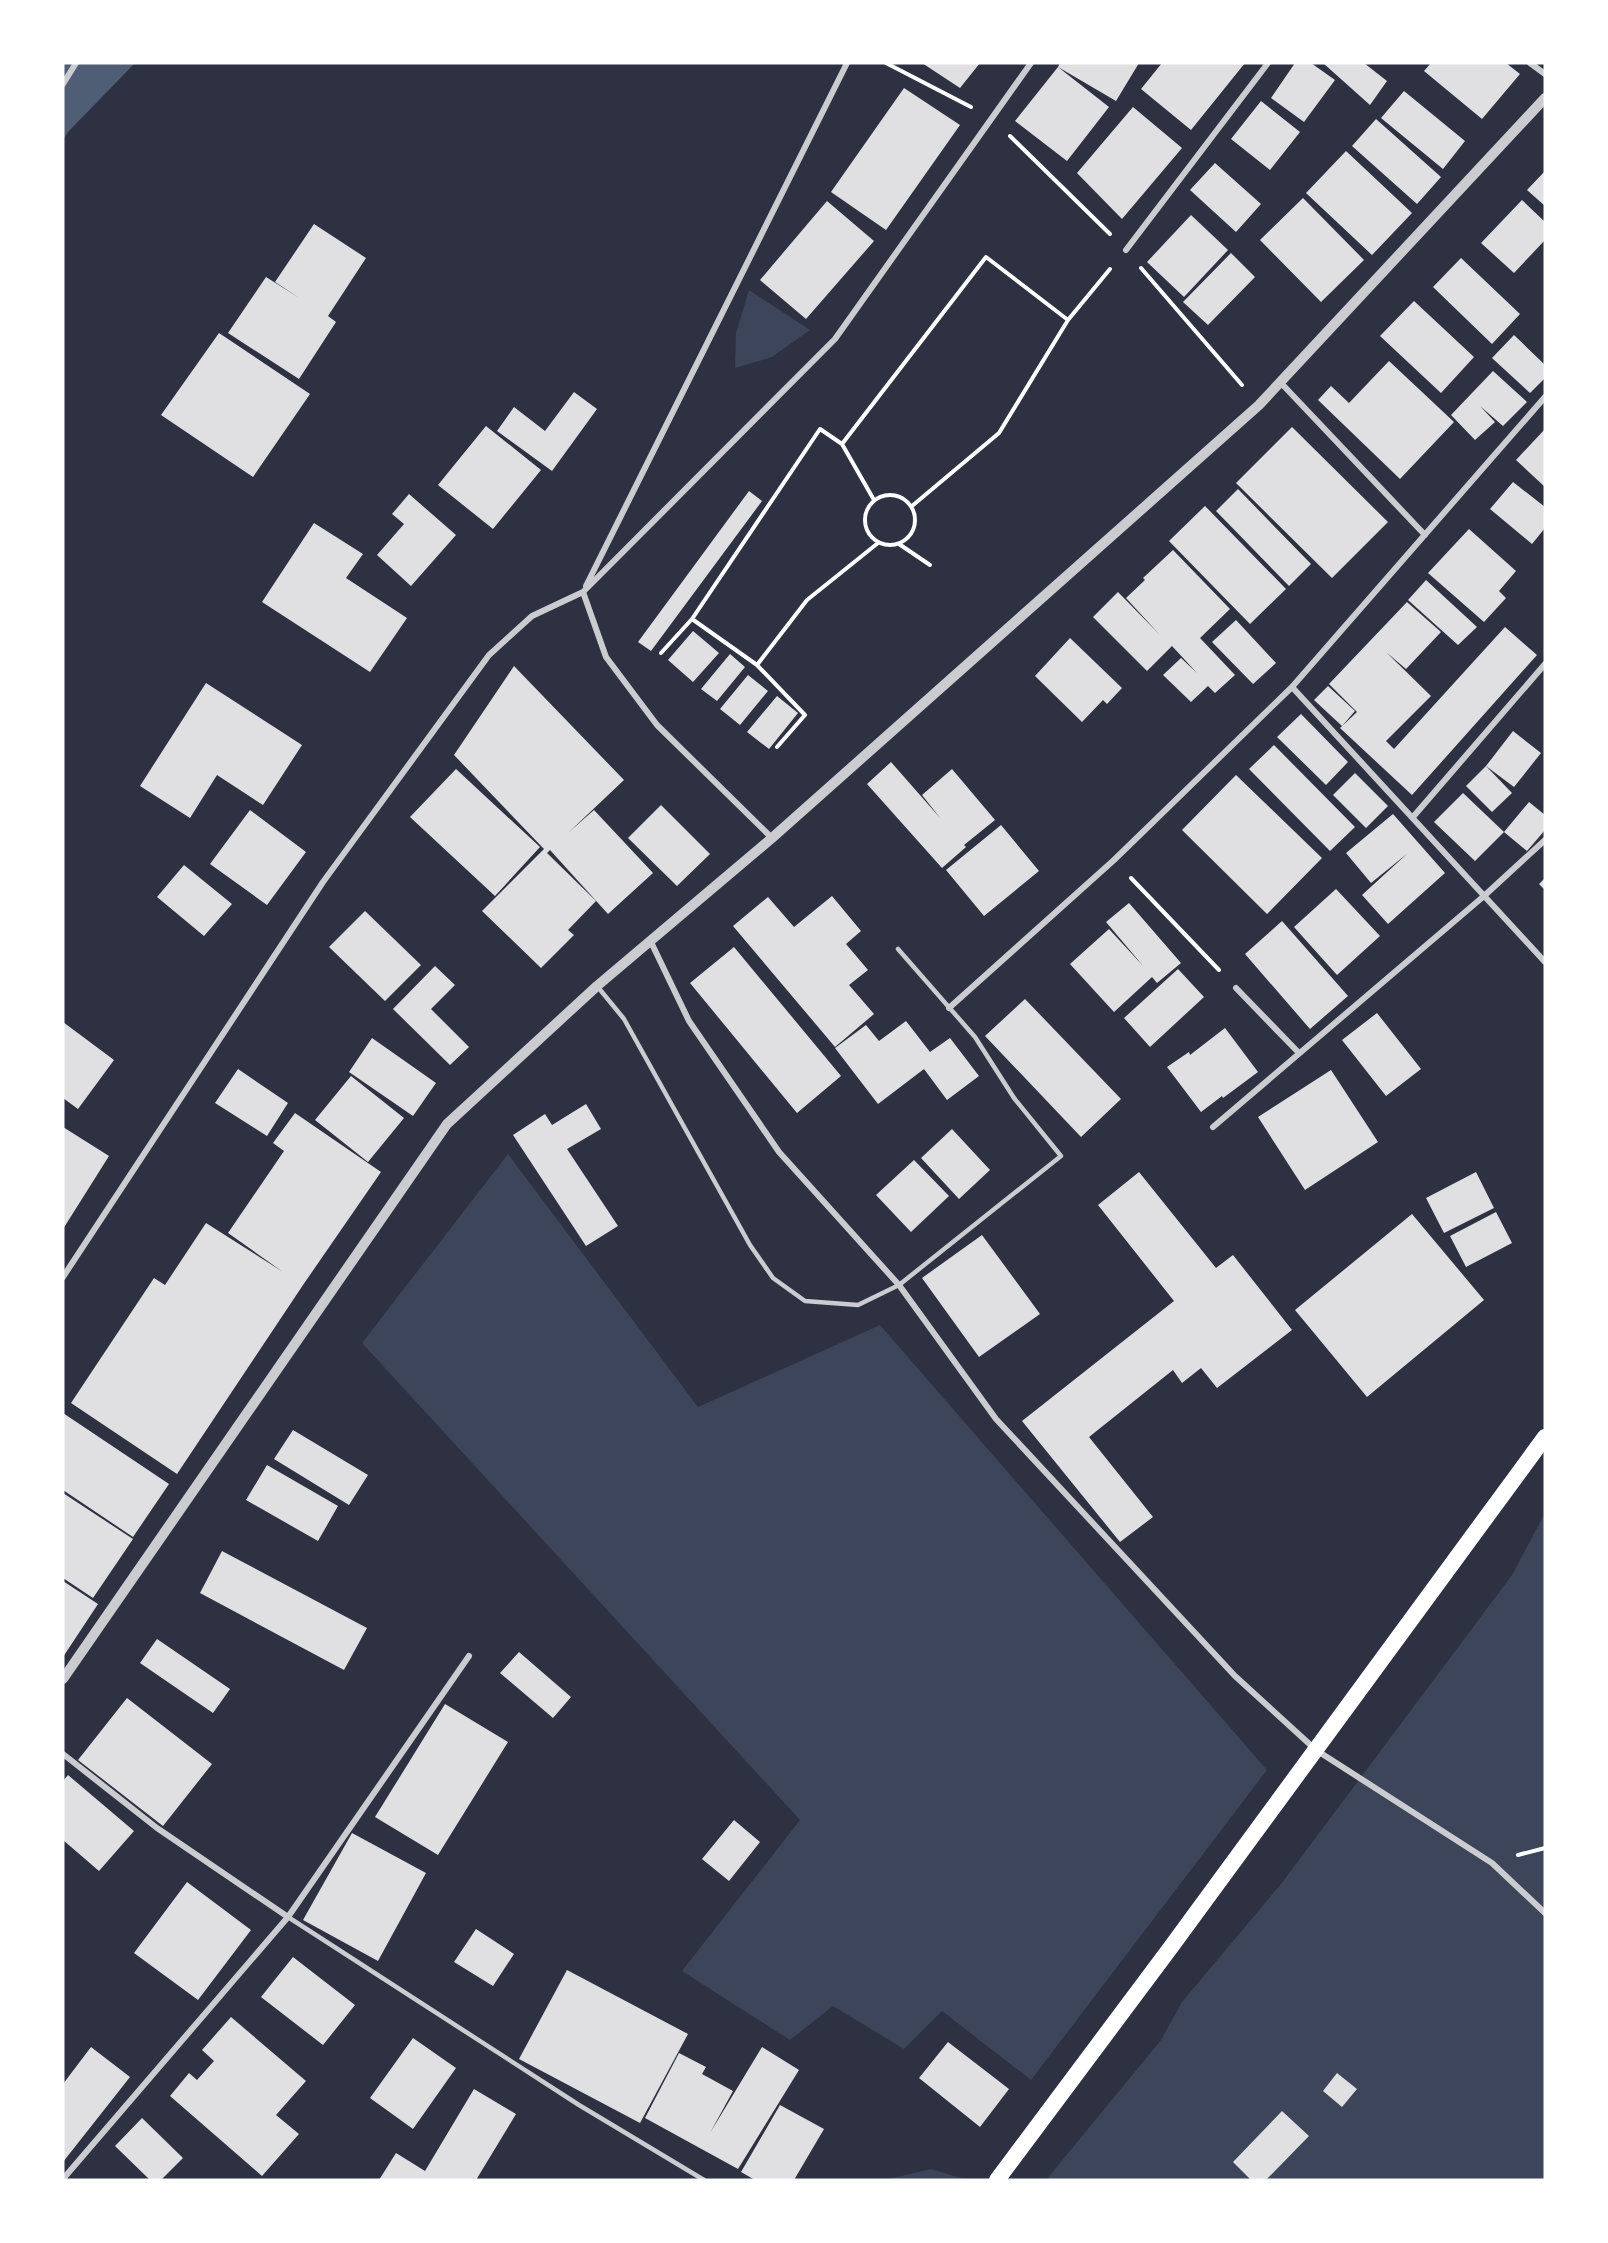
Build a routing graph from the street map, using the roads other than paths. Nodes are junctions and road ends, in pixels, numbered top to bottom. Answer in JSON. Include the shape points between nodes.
{"nodes":[{"id":1,"x":76,"y":63,"type":"edge"},
{"id":2,"x":847,"y":63,"type":"edge"},
{"id":3,"x":1031,"y":63,"type":"edge"},
{"id":4,"x":1268,"y":63,"type":"edge"},
{"id":5,"x":1530,"y":63,"type":"edge"},
{"id":6,"x":1545,"y":75,"type":"edge"},
{"id":7,"x":63,"y":84,"type":"edge"},
{"id":8,"x":1545,"y":98,"type":"edge"},
{"id":9,"x":1126,"y":250,"type":"road end"},
{"id":10,"x":1281,"y":383,"type":"junction"},
{"id":11,"x":1545,"y":397,"type":"edge"},
{"id":12,"x":1425,"y":536,"type":"junction"},
{"id":13,"x":583,"y":592,"type":"junction"},
{"id":14,"x":1545,"y":664,"type":"edge"},
{"id":15,"x":1292,"y":687,"type":"junction"},
{"id":16,"x":1413,"y":817,"type":"junction"},
{"id":17,"x":772,"y":838,"type":"junction"},
{"id":18,"x":1545,"y":840,"type":"edge"},
{"id":19,"x":1484,"y":896,"type":"junction"},
{"id":20,"x":650,"y":940,"type":"junction"},
{"id":21,"x":898,"y":950,"type":"dead end"},
{"id":22,"x":1545,"y":962,"type":"edge"},
{"id":23,"x":597,"y":986,"type":"junction"},
{"id":24,"x":1236,"y":988,"type":"road end"},
{"id":25,"x":949,"y":1008,"type":"junction"},
{"id":26,"x":1299,"y":1053,"type":"junction"},
{"id":27,"x":1213,"y":1127,"type":"dead end"},
{"id":28,"x":63,"y":1276,"type":"edge"},
{"id":29,"x":899,"y":1285,"type":"junction"},
{"id":30,"x":1545,"y":1437,"type":"edge"},
{"id":31,"x":469,"y":1656,"type":"dead end"},
{"id":32,"x":63,"y":1678,"type":"edge"},
{"id":33,"x":1316,"y":1750,"type":"junction"},
{"id":34,"x":63,"y":1754,"type":"edge"},
{"id":35,"x":1545,"y":1913,"type":"edge"},
{"id":36,"x":288,"y":1917,"type":"junction"},
{"id":37,"x":63,"y":2179,"type":"edge"},
{"id":38,"x":704,"y":2180,"type":"edge"},
{"id":39,"x":997,"y":2180,"type":"edge"}],
"edges":[{"from":1,"to":7,"type":"street"},
{"from":2,"to":13,"type":"street"},
{"from":3,"to":13,"type":"street","via":[[836,339]]},
{"from":4,"to":9,"type":"street"},
{"from":5,"to":6,"type":"street"},
{"from":8,"to":10,"type":"street"},
{"from":10,"to":12,"type":"street"},
{"from":10,"to":17,"type":"street"},
{"from":11,"to":12,"type":"street"},
{"from":12,"to":15,"type":"street"},
{"from":13,"to":17,"type":"street","via":[[606,657],[657,725]]},
{"from":13,"to":28,"type":"street","via":[[532,616],[489,656],[323,882]]},
{"from":14,"to":16,"type":"street"},
{"from":15,"to":16,"type":"street"},
{"from":15,"to":25,"type":"street","via":[[1114,860]]},
{"from":16,"to":19,"type":"street"},
{"from":17,"to":20,"type":"street"},
{"from":18,"to":19,"type":"street"},
{"from":19,"to":22,"type":"street"},
{"from":19,"to":26,"type":"street"},
{"from":20,"to":23,"type":"street"},
{"from":20,"to":29,"type":"street","via":[[689,1021],[779,1152]]},
{"from":21,"to":25,"type":"lane"},
{"from":23,"to":29,"type":"lane","via":[[624,1019],[736,1220],[773,1278],[805,1301],[858,1305]]},
{"from":23,"to":32,"type":"street","via":[[447,1124]]},
{"from":24,"to":26,"type":"street"},
{"from":25,"to":29,"type":"lane","via":[[975,1037],[1014,1098],[1061,1156]]},
{"from":26,"to":27,"type":"street"},
{"from":29,"to":33,"type":"street","via":[[996,1419],[1235,1676]]},
{"from":30,"to":33,"type":"highway"},
{"from":31,"to":36,"type":"street"},
{"from":33,"to":35,"type":"street","via":[[1492,1863]]},
{"from":33,"to":39,"type":"highway"},
{"from":34,"to":36,"type":"street","via":[[157,1828]]},
{"from":36,"to":37,"type":"street"},
{"from":36,"to":38,"type":"lane","via":[[579,2105]]}]}
